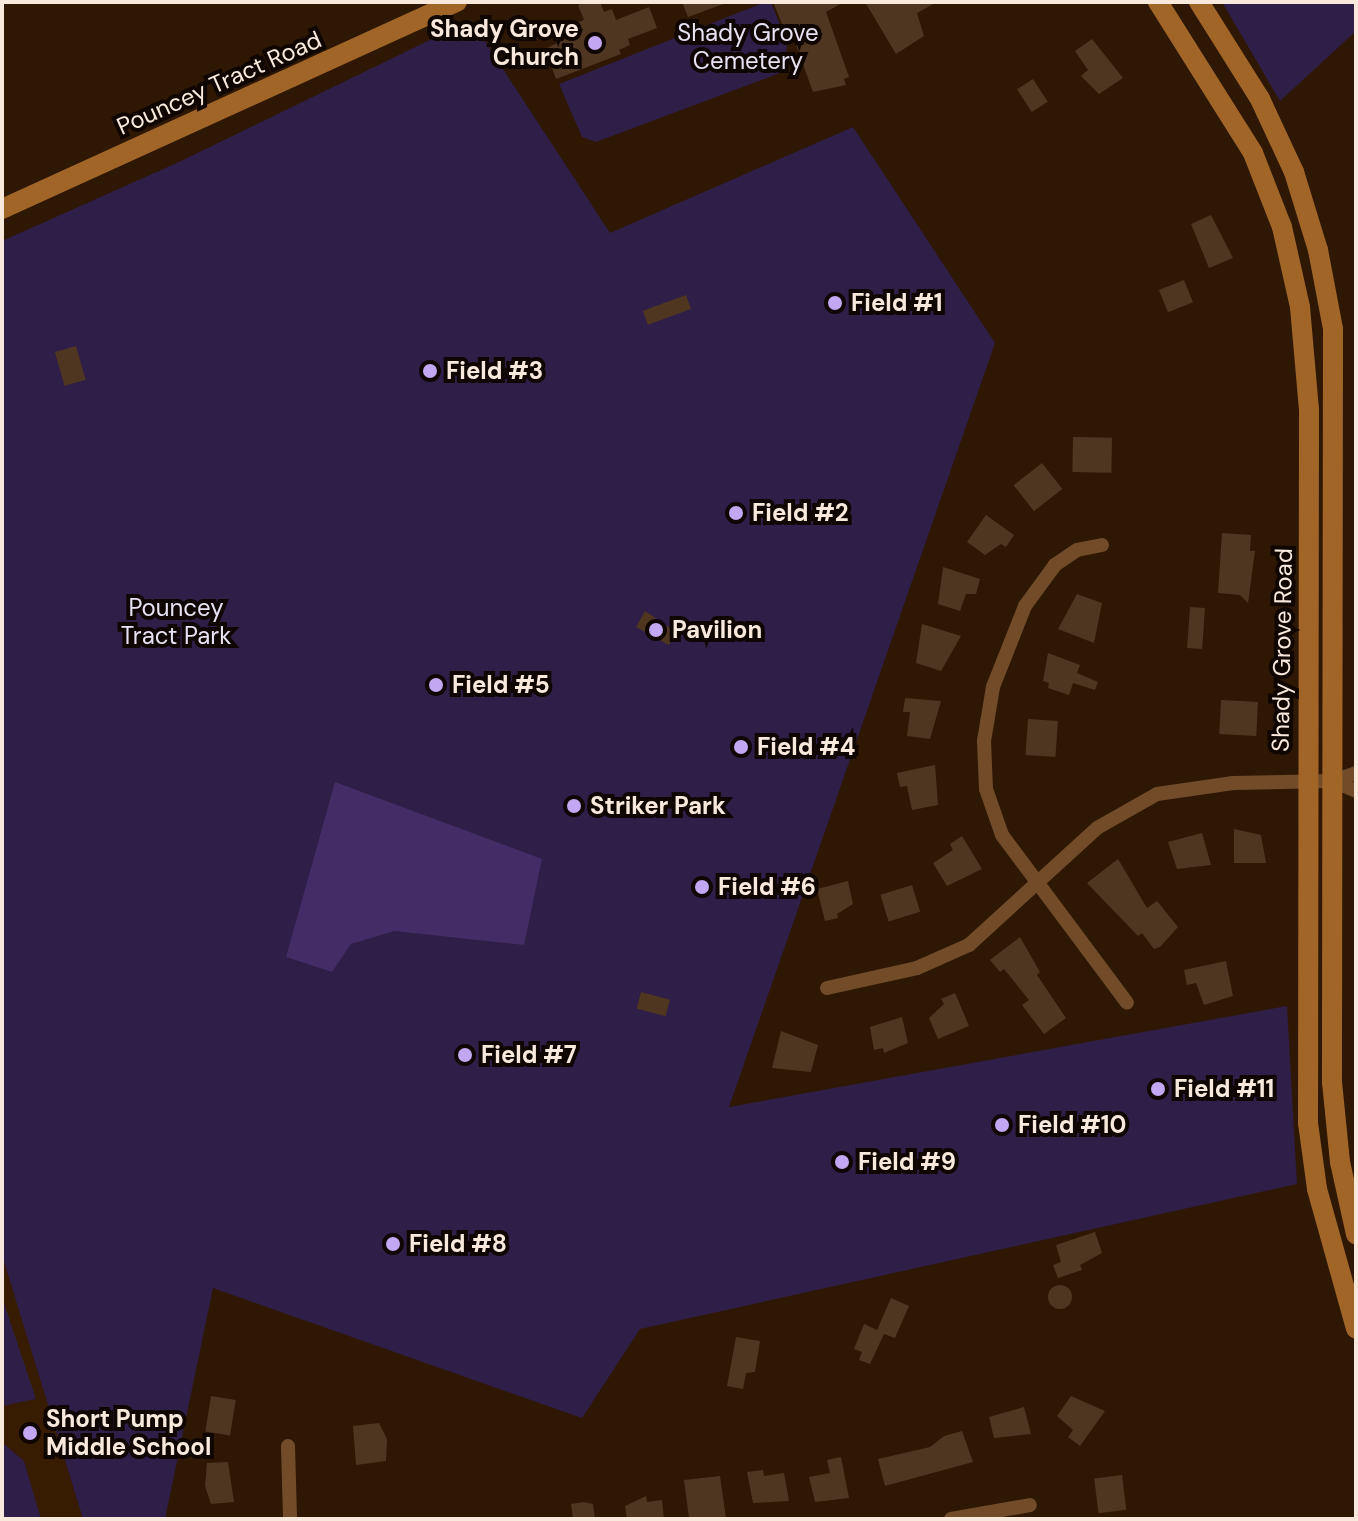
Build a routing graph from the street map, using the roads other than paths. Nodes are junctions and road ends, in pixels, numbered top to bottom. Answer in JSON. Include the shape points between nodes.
{"nodes":[{"id":1,"x":457,"y":2,"type":"edge"},
{"id":2,"x":1158,"y":2,"type":"edge"},
{"id":3,"x":1199,"y":2,"type":"edge"},
{"id":4,"x":2,"y":209,"type":"edge"},
{"id":5,"x":1102,"y":545,"type":"dead end"},
{"id":6,"x":1356,"y":773,"type":"edge"},
{"id":7,"x":1307,"y":781,"type":"junction"},
{"id":8,"x":1333,"y":781,"type":"junction"},
{"id":9,"x":1356,"y":791,"type":"edge"},
{"id":10,"x":1037,"y":885,"type":"junction"},
{"id":11,"x":827,"y":988,"type":"dead end"},
{"id":12,"x":1127,"y":1003,"type":"dead end"},
{"id":13,"x":1356,"y":1234,"type":"edge"},
{"id":14,"x":1356,"y":1329,"type":"edge"},
{"id":15,"x":288,"y":1446,"type":"dead end"},
{"id":16,"x":1030,"y":1505,"type":"dead end"},
{"id":17,"x":290,"y":1519,"type":"edge"},
{"id":18,"x":951,"y":1519,"type":"edge"}],
"edges":[{"from":1,"to":4,"type":"main road","name":"Pouncey Tract Road"},
{"from":2,"to":7,"type":"main road","name":"Shady Grove Road","via":[[1253,153],[1296,281],[1309,410]]},
{"from":3,"to":8,"type":"main road","via":[[1284,147],[1311,223],[1329,303],[1336,438]]},
{"from":5,"to":10,"type":"street","via":[[1077,550],[1055,565],[1025,606],[993,687],[984,741],[986,789],[1002,835]]},
{"from":6,"to":8,"type":"street"},
{"from":7,"to":8,"type":"street"},
{"from":7,"to":10,"type":"street","via":[[1195,786],[1157,794],[1097,828]]},
{"from":7,"to":14,"type":"main road","name":"Shady Grove Road","via":[[1308,1123],[1317,1189]]},
{"from":8,"to":9,"type":"street"},
{"from":8,"to":13,"type":"main road","via":[[1333,1109]]},
{"from":10,"to":11,"type":"street","via":[[969,945],[917,968]]},
{"from":10,"to":12,"type":"street"},
{"from":15,"to":17,"type":"street"},
{"from":16,"to":18,"type":"street"}]}
